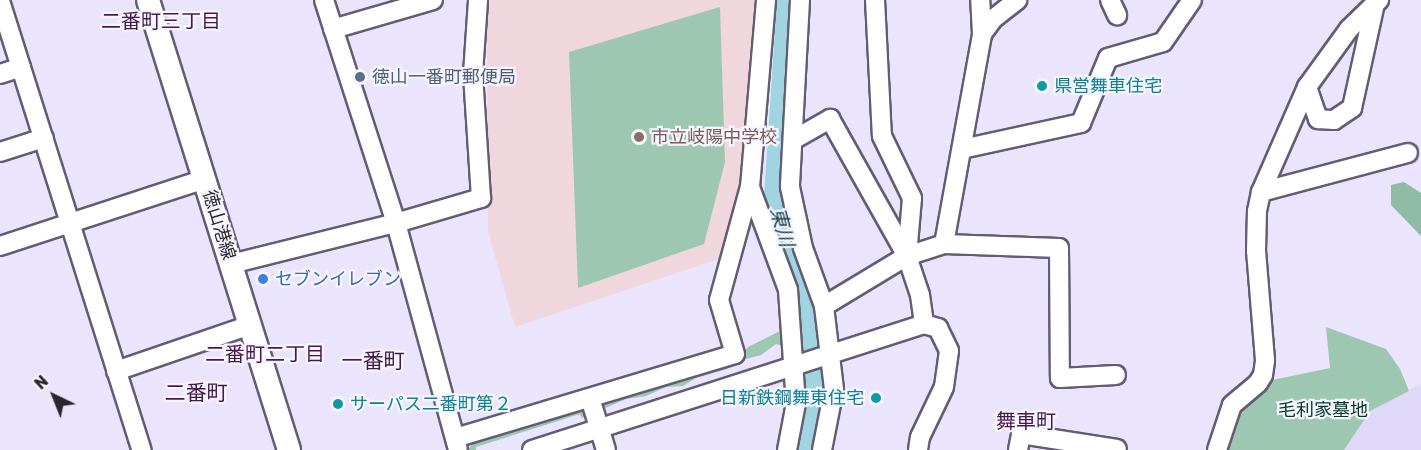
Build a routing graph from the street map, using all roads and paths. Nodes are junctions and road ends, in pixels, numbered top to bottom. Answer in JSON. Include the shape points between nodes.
{"nodes":[{"id":1,"x":148,"y":0,"type":"edge"},
{"id":2,"x":324,"y":0,"type":"edge"},
{"id":3,"x":433,"y":0,"type":"edge"},
{"id":4,"x":478,"y":0,"type":"edge"},
{"id":5,"x":766,"y":0,"type":"edge"},
{"id":6,"x":800,"y":0,"type":"edge"},
{"id":7,"x":876,"y":0,"type":"edge"},
{"id":8,"x":980,"y":0,"type":"edge"},
{"id":9,"x":1017,"y":0,"type":"edge"},
{"id":10,"x":1191,"y":0,"type":"edge"},
{"id":11,"x":0,"y":1,"type":"edge"},
{"id":12,"x":1377,"y":1,"type":"edge"},
{"id":13,"x":333,"y":29,"type":"junction"},
{"id":14,"x":982,"y":34,"type":"junction"},
{"id":15,"x":21,"y":67,"type":"junction"},
{"id":16,"x":0,"y":74,"type":"edge"},
{"id":17,"x":1307,"y":87,"type":"junction"},
{"id":18,"x":44,"y":138,"type":"junction"},
{"id":19,"x":793,"y":140,"type":"junction"},
{"id":20,"x":962,"y":149,"type":"junction"},
{"id":21,"x":0,"y":152,"type":"edge"},
{"id":22,"x":1408,"y":153,"type":"dead end"},
{"id":23,"x":205,"y":179,"type":"junction"},
{"id":24,"x":750,"y":187,"type":"junction"},
{"id":25,"x":1261,"y":192,"type":"junction"},
{"id":26,"x":71,"y":223,"type":"junction"},
{"id":27,"x":396,"y":223,"type":"junction"},
{"id":28,"x":944,"y":244,"type":"junction"},
{"id":29,"x":0,"y":246,"type":"edge"},
{"id":30,"x":907,"y":256,"type":"junction"},
{"id":31,"x":231,"y":264,"type":"junction"},
{"id":32,"x":824,"y":306,"type":"junction"},
{"id":33,"x":924,"y":324,"type":"junction"},
{"id":34,"x":250,"y":325,"type":"junction"},
{"id":35,"x":830,"y":354,"type":"junction"},
{"id":36,"x":795,"y":367,"type":"junction"},
{"id":37,"x":116,"y":371,"type":"junction"},
{"id":38,"x":1116,"y":375,"type":"dead end"},
{"id":39,"x":590,"y":398,"type":"junction"},
{"id":40,"x":600,"y":430,"type":"junction"},
{"id":41,"x":457,"y":444,"type":"edge"},
{"id":42,"x":1117,"y":449,"type":"edge"},
{"id":43,"x":142,"y":450,"type":"edge"},
{"id":44,"x":289,"y":450,"type":"edge"},
{"id":45,"x":532,"y":450,"type":"edge"},
{"id":46,"x":606,"y":450,"type":"edge"},
{"id":47,"x":787,"y":450,"type":"edge"},
{"id":48,"x":822,"y":450,"type":"edge"},
{"id":49,"x":918,"y":450,"type":"edge"},
{"id":50,"x":1018,"y":450,"type":"edge"},
{"id":51,"x":1217,"y":450,"type":"edge"}],
"edges":[{"from":1,"to":23,"type":"main road","name":"徳山港線"},
{"from":2,"to":13,"type":"street"},
{"from":3,"to":13,"type":"street"},
{"from":4,"to":27,"type":"street","via":[[473,74],[482,198]]},
{"from":5,"to":24,"type":"street"},
{"from":6,"to":19,"type":"street"},
{"from":7,"to":30,"type":"street","via":[[882,136],[912,198]]},
{"from":8,"to":14,"type":"street"},
{"from":9,"to":14,"type":"street","via":[[993,19]]},
{"from":10,"to":20,"type":"street","via":[[1163,42],[1108,58],[1081,123]]},
{"from":11,"to":15,"type":"street"},
{"from":12,"to":17,"type":"street","via":[[1349,29]]},
{"from":12,"to":17,"type":"street","via":[[1352,108],[1334,120],[1318,119]]},
{"from":13,"to":27,"type":"street"},
{"from":14,"to":20,"type":"street"},
{"from":15,"to":16,"type":"street"},
{"from":15,"to":18,"type":"street"},
{"from":17,"to":25,"type":"street"},
{"from":18,"to":21,"type":"street"},
{"from":18,"to":26,"type":"street"},
{"from":19,"to":30,"type":"street","via":[[830,119]]},
{"from":19,"to":32,"type":"street","via":[[793,208]]},
{"from":20,"to":28,"type":"street"},
{"from":22,"to":25,"type":"street"},
{"from":23,"to":26,"type":"street"},
{"from":23,"to":31,"type":"main road","name":"徳山港線"},
{"from":24,"to":36,"type":"street","via":[[788,290]]},
{"from":24,"to":39,"type":"street","via":[[719,300],[735,354]]},
{"from":25,"to":51,"type":"street","via":[[1256,251],[1263,375],[1232,405]]},
{"from":26,"to":29,"type":"street"},
{"from":26,"to":37,"type":"street"},
{"from":27,"to":31,"type":"street"},
{"from":27,"to":41,"type":"street"},
{"from":28,"to":30,"type":"street"},
{"from":28,"to":38,"type":"street","via":[[1059,248],[1060,378]]},
{"from":30,"to":32,"type":"street"},
{"from":30,"to":33,"type":"street","via":[[920,295]]},
{"from":31,"to":34,"type":"main road","name":"徳山港線"},
{"from":32,"to":35,"type":"street"},
{"from":33,"to":35,"type":"street"},
{"from":33,"to":49,"type":"street","via":[[938,328],[949,351],[944,387],[920,437]]},
{"from":34,"to":37,"type":"street"},
{"from":34,"to":44,"type":"main road","name":"徳山港線"},
{"from":35,"to":36,"type":"street"},
{"from":35,"to":48,"type":"street","via":[[834,388]]},
{"from":36,"to":40,"type":"street"},
{"from":36,"to":47,"type":"street","via":[[796,403]]},
{"from":37,"to":43,"type":"street"},
{"from":39,"to":40,"type":"street"},
{"from":39,"to":41,"type":"street"},
{"from":40,"to":45,"type":"street"},
{"from":40,"to":46,"type":"street"},
{"from":42,"to":50,"type":"street","via":[[1021,434]]}]}
